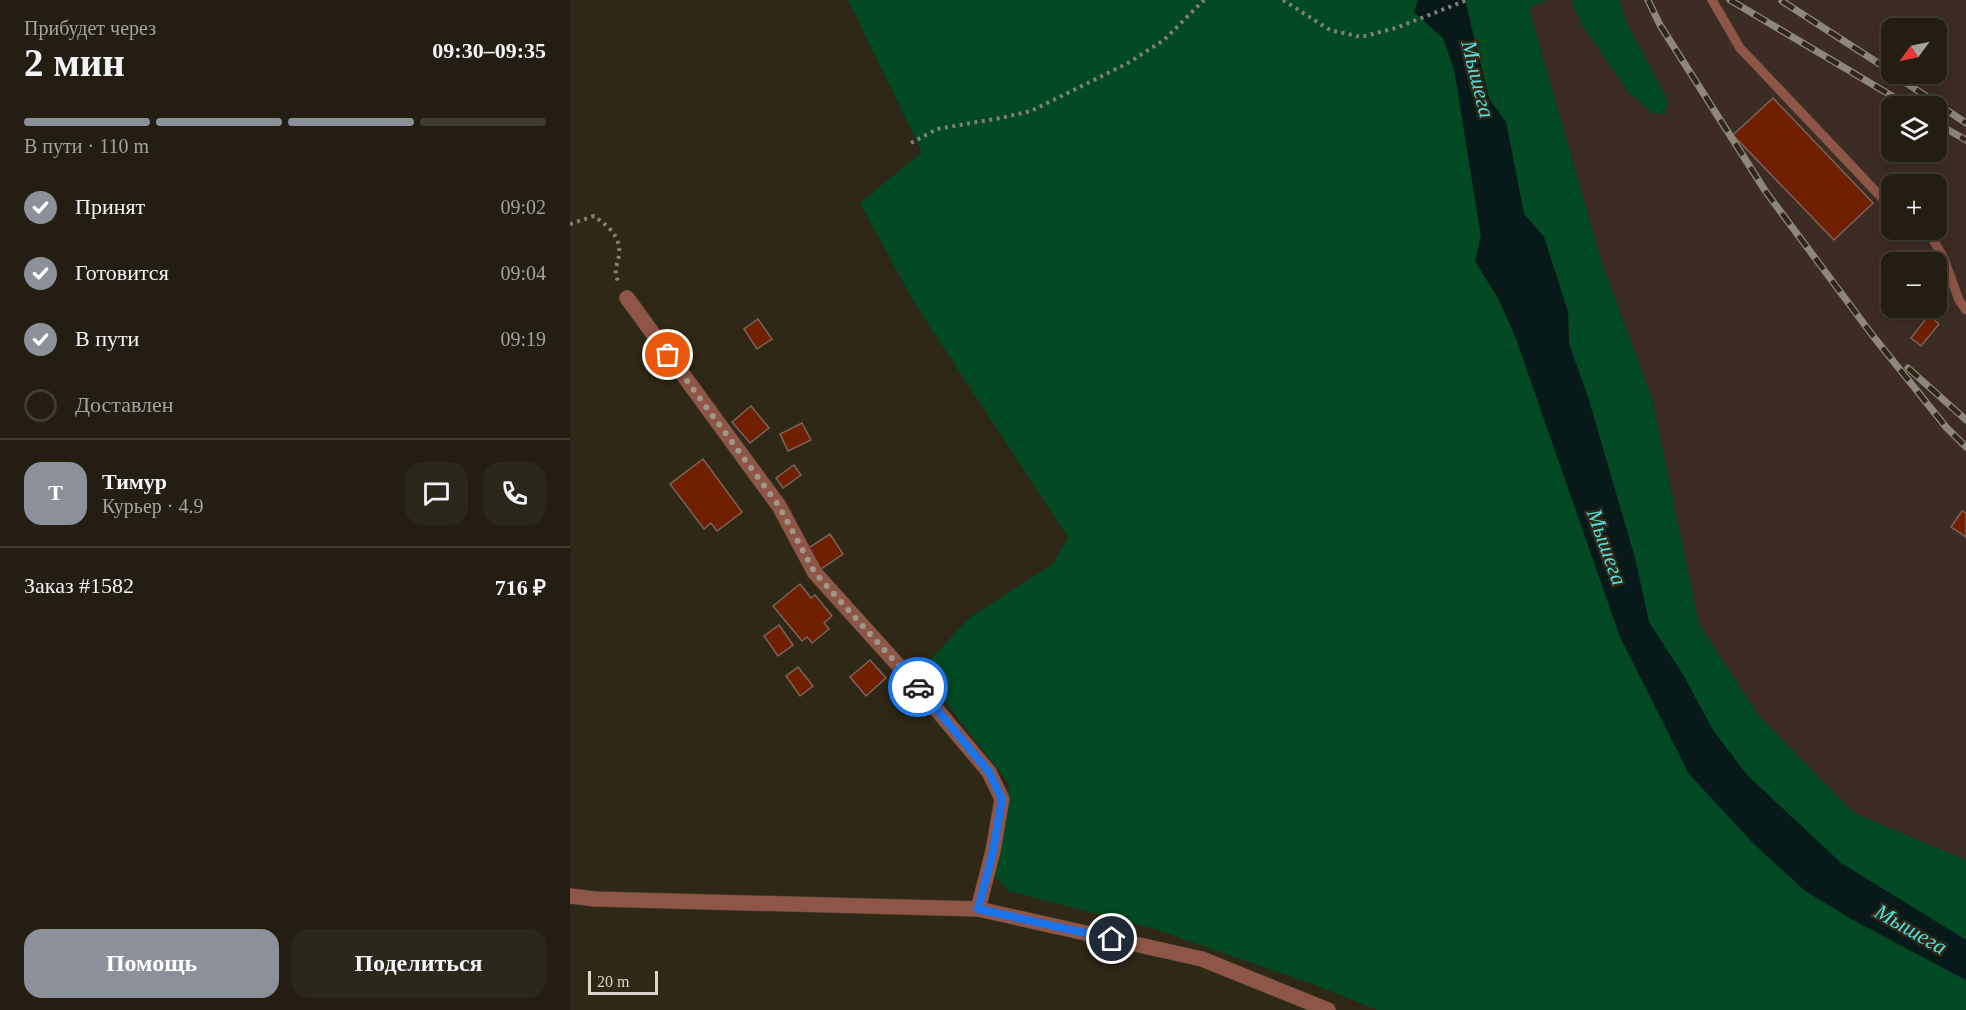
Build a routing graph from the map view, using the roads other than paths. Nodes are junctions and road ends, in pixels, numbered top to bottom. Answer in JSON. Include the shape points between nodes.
{"nodes":[{"id":1,"x":1712,"y":0,"type":"edge"},
{"id":2,"x":1881,"y":197,"type":"edge"},
{"id":3,"x":1934,"y":240,"type":"edge"},
{"id":4,"x":627,"y":298,"type":"road end"},
{"id":5,"x":1966,"y":310,"type":"edge"},
{"id":6,"x":570,"y":896,"type":"edge"},
{"id":7,"x":978,"y":909,"type":"junction"},
{"id":8,"x":1328,"y":1010,"type":"edge"}],
"edges":[{"from":1,"to":2,"type":"lane","via":[[1740,48]]},
{"from":3,"to":5,"type":"lane"},
{"from":4,"to":7,"type":"street","via":[[779,506],[815,573],[989,772],[1002,799]]},
{"from":6,"to":7,"type":"street"},
{"from":7,"to":8,"type":"street","via":[[1202,959]]}]}
